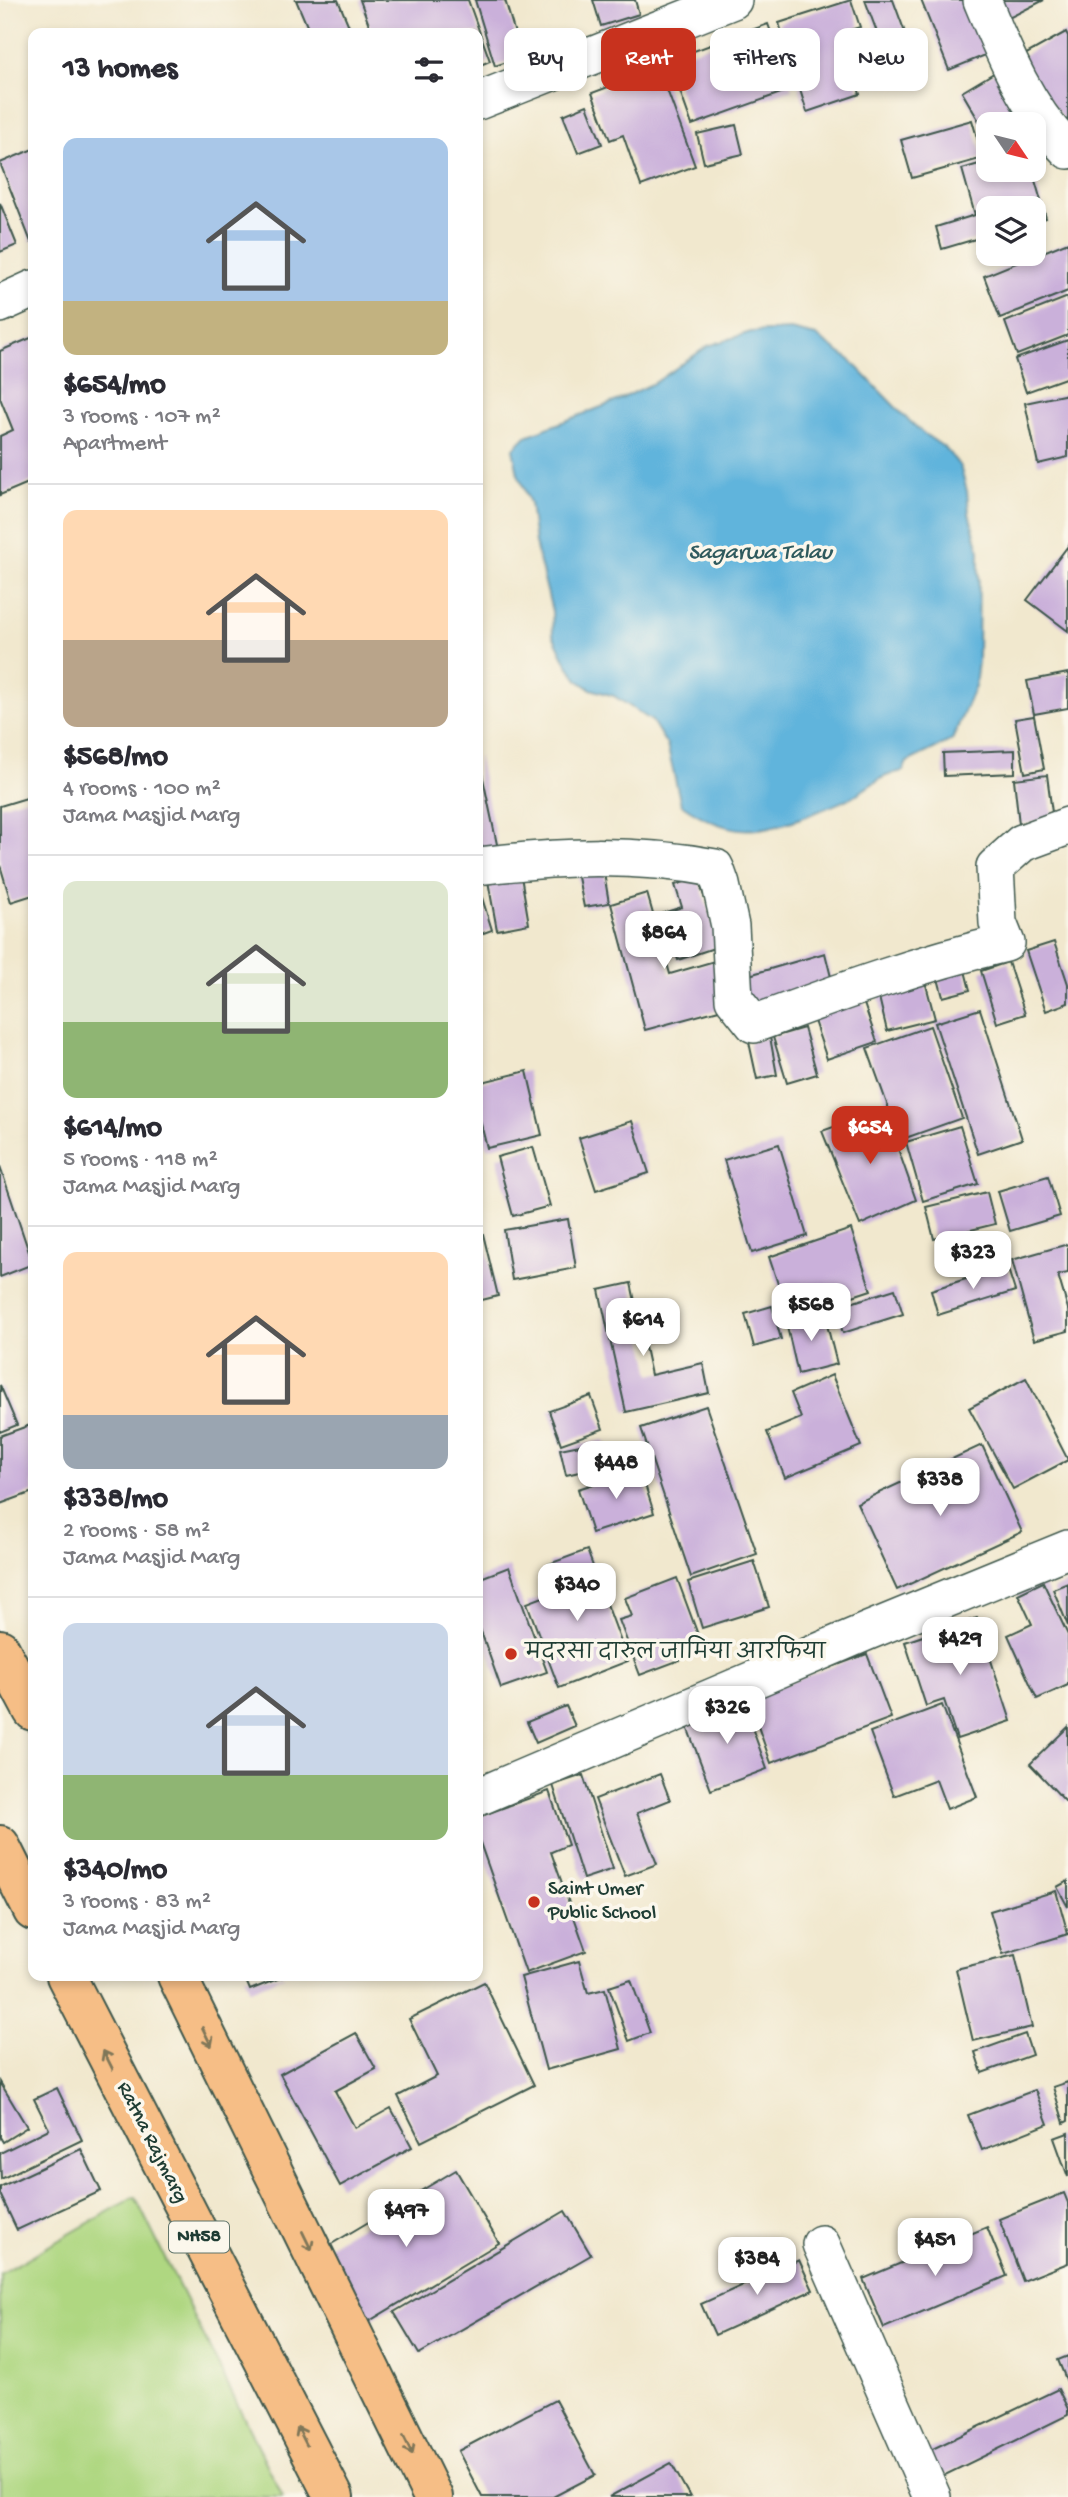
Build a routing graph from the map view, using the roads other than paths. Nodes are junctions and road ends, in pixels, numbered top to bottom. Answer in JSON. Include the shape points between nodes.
{"nodes":[{"id":1,"x":733,"y":0,"type":"edge"},
{"id":2,"x":982,"y":0,"type":"edge"},
{"id":3,"x":483,"y":99,"type":"edge"},
{"id":4,"x":1068,"y":150,"type":"edge"},
{"id":5,"x":28,"y":291,"type":"edge"},
{"id":6,"x":0,"y":304,"type":"edge"},
{"id":7,"x":1068,"y":825,"type":"edge"},
{"id":8,"x":483,"y":865,"type":"edge"},
{"id":9,"x":1068,"y":1549,"type":"edge"},
{"id":10,"x":0,"y":1649,"type":"edge"},
{"id":11,"x":28,"y":1702,"type":"edge"},
{"id":12,"x":483,"y":1795,"type":"edge"},
{"id":13,"x":0,"y":1845,"type":"edge"},
{"id":14,"x":28,"y":1901,"type":"edge"},
{"id":15,"x":69,"y":1981,"type":"edge"},
{"id":16,"x":179,"y":1981,"type":"edge"},
{"id":17,"x":821,"y":2244,"type":"dead end"},
{"id":18,"x":334,"y":2497,"type":"edge"},
{"id":19,"x":433,"y":2497,"type":"edge"},
{"id":20,"x":932,"y":2497,"type":"edge"}],
"edges":[{"from":1,"to":3,"type":"street"},
{"from":2,"to":4,"type":"street","via":[[1009,64],[1053,135]]},
{"from":5,"to":6,"type":"street"},
{"from":7,"to":8,"type":"street","via":[[1022,843],[995,867],[998,923],[1006,943],[834,994],[754,1024],[734,999],[730,926],[715,868],[635,857],[547,858]]},
{"from":9,"to":12,"type":"street"},
{"from":10,"to":11,"type":"highway"},
{"from":13,"to":14,"type":"highway"},
{"from":18,"to":15,"type":"highway","name":"Ratna Rajmarg","number":"NH58","one_way":true},
{"from":16,"to":19,"type":"highway","one_way":true},
{"from":17,"to":20,"type":"street"}]}
